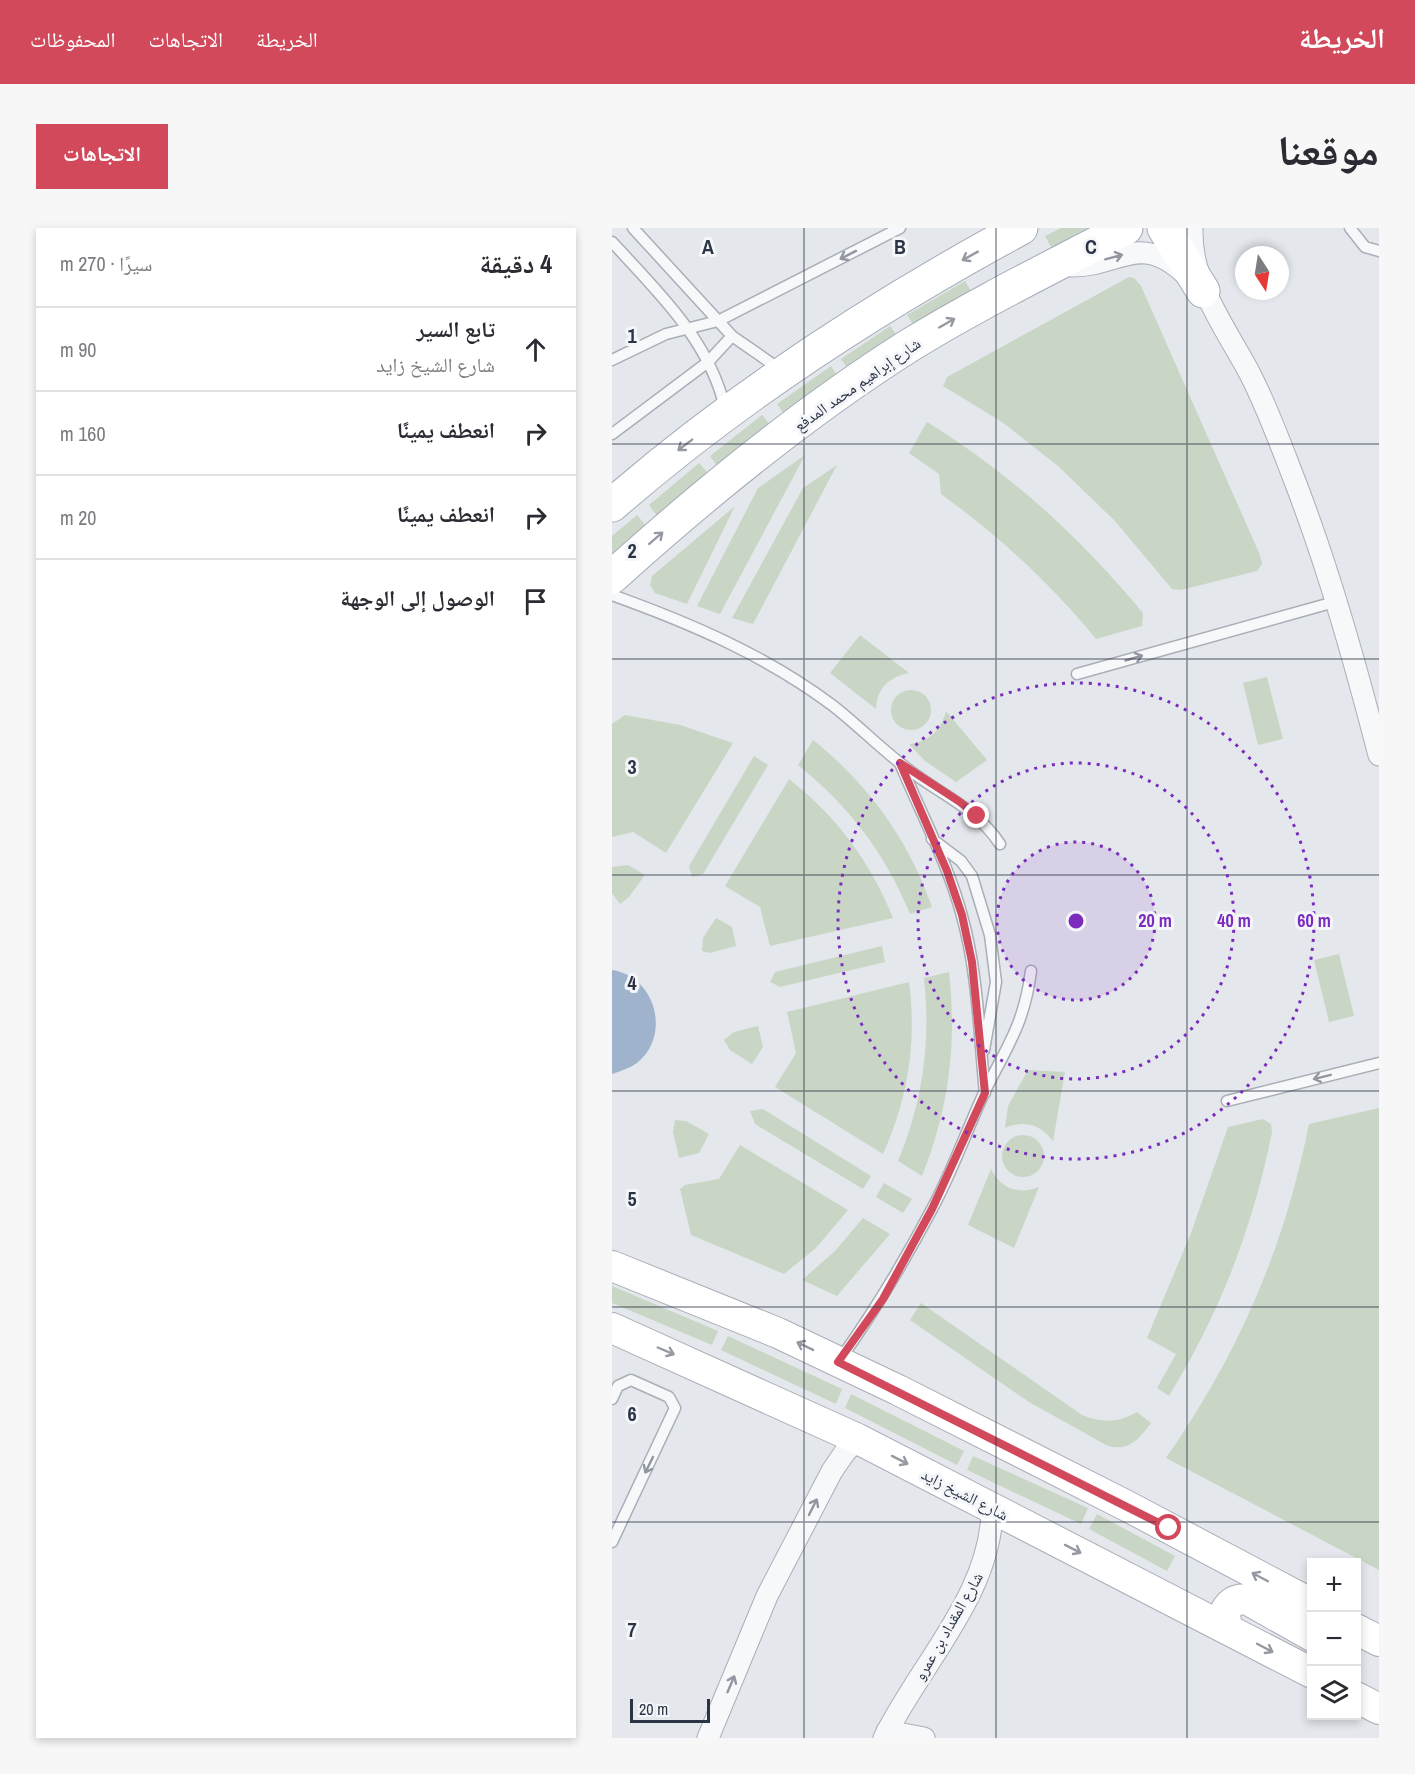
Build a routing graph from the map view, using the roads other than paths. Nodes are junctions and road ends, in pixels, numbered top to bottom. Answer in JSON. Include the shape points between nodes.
{"nodes":[{"id":1,"x":633,"y":228,"type":"edge"},
{"id":2,"x":879,"y":228,"type":"edge"},
{"id":3,"x":900,"y":228,"type":"edge"},
{"id":4,"x":1021,"y":228,"type":"edge"},
{"id":5,"x":1126,"y":228,"type":"edge"},
{"id":6,"x":1164,"y":228,"type":"edge"},
{"id":7,"x":1192,"y":228,"type":"edge"},
{"id":8,"x":1350,"y":228,"type":"edge"},
{"id":9,"x":612,"y":243,"type":"edge"},
{"id":10,"x":871,"y":244,"type":"junction"},
{"id":11,"x":1379,"y":251,"type":"edge"},
{"id":12,"x":1057,"y":264,"type":"junction"},
{"id":13,"x":1203,"y":291,"type":"junction"},
{"id":14,"x":718,"y":321,"type":"junction"},
{"id":15,"x":688,"y":329,"type":"junction"},
{"id":16,"x":732,"y":336,"type":"junction"},
{"id":17,"x":612,"y":360,"type":"edge"},
{"id":18,"x":708,"y":362,"type":"junction"},
{"id":19,"x":784,"y":372,"type":"junction"},
{"id":20,"x":726,"y":414,"type":"junction"},
{"id":21,"x":612,"y":434,"type":"edge"},
{"id":22,"x":612,"y":505,"type":"edge"},
{"id":23,"x":612,"y":577,"type":"edge"},
{"id":24,"x":612,"y":595,"type":"edge"},
{"id":25,"x":1338,"y":601,"type":"junction"},
{"id":26,"x":1077,"y":674,"type":"dead end"},
{"id":27,"x":1379,"y":755,"type":"edge"},
{"id":28,"x":900,"y":763,"type":"junction"},
{"id":29,"x":932,"y":839,"type":"junction"},
{"id":30,"x":1000,"y":844,"type":"dead end"},
{"id":31,"x":1031,"y":971,"type":"dead end"},
{"id":32,"x":982,"y":1062,"type":"junction"},
{"id":33,"x":1379,"y":1063,"type":"edge"},
{"id":34,"x":985,"y":1093,"type":"junction"},
{"id":35,"x":1227,"y":1101,"type":"dead end"},
{"id":36,"x":612,"y":1266,"type":"edge"},
{"id":37,"x":612,"y":1328,"type":"edge"},
{"id":38,"x":838,"y":1362,"type":"junction"},
{"id":39,"x":612,"y":1399,"type":"edge"},
{"id":40,"x":858,"y":1439,"type":"junction"},
{"id":41,"x":992,"y":1507,"type":"junction"},
{"id":42,"x":612,"y":1542,"type":"edge"},
{"id":43,"x":1307,"y":1603,"type":"edge"},
{"id":44,"x":1228,"y":1628,"type":"junction"},
{"id":45,"x":1361,"y":1632,"type":"edge"},
{"id":46,"x":1307,"y":1634,"type":"edge"},
{"id":47,"x":1379,"y":1641,"type":"edge"},
{"id":48,"x":1361,"y":1655,"type":"edge"},
{"id":49,"x":1379,"y":1658,"type":"edge"},
{"id":50,"x":1307,"y":1671,"type":"edge"},
{"id":51,"x":1361,"y":1699,"type":"edge"},
{"id":52,"x":1379,"y":1708,"type":"edge"},
{"id":53,"x":886,"y":1735,"type":"edge"},
{"id":54,"x":708,"y":1738,"type":"edge"},
{"id":55,"x":924,"y":1738,"type":"edge"}],
"edges":[{"from":1,"to":14,"type":"lane"},
{"from":2,"to":10,"type":"lane"},
{"from":3,"to":10,"type":"lane"},
{"from":4,"to":19,"type":"main road","one_way":true,"via":[[886,304]]},
{"from":5,"to":12,"type":"main road","name":"شارع إبراهيم محمد المدفع"},
{"from":6,"to":13,"type":"main road"},
{"from":7,"to":13,"type":"street"},
{"from":8,"to":11,"type":"lane","via":[[1365,247]]},
{"from":9,"to":15,"type":"lane","via":[[655,287]]},
{"from":10,"to":14,"type":"lane","one_way":true},
{"from":12,"to":13,"type":"street","one_way":true,"via":[[1077,266],[1119,255],[1150,254],[1178,268]]},
{"from":23,"to":12,"type":"main road","name":"شارع إبراهيم محمد المدفع","one_way":true,"via":[[730,476],[848,387],[934,331]]},
{"from":13,"to":25,"type":"street","via":[[1251,376],[1300,494]]},
{"from":14,"to":15,"type":"lane"},
{"from":14,"to":16,"type":"lane"},
{"from":15,"to":17,"type":"lane","via":[[655,338]]},
{"from":15,"to":18,"type":"lane"},
{"from":16,"to":18,"type":"lane"},
{"from":16,"to":19,"type":"lane"},
{"from":18,"to":20,"type":"lane"},
{"from":18,"to":21,"type":"lane"},
{"from":19,"to":20,"type":"main road"},
{"from":20,"to":22,"type":"main road","one_way":true},
{"from":24,"to":28,"type":"lane","via":[[756,655],[831,705]]},
{"from":26,"to":25,"type":"lane","one_way":true},
{"from":25,"to":27,"type":"street"},
{"from":28,"to":29,"type":"lane"},
{"from":28,"to":30,"type":"lane","via":[[960,802],[990,829]]},
{"from":29,"to":32,"type":"lane","via":[[955,893],[968,939]]},
{"from":29,"to":32,"type":"lane","via":[[961,861],[972,876],[994,951],[994,998]]},
{"from":31,"to":34,"type":"lane","via":[[1027,1004],[1016,1034]]},
{"from":32,"to":34,"type":"lane"},
{"from":33,"to":35,"type":"lane","one_way":true},
{"from":34,"to":38,"type":"lane","via":[[932,1209],[883,1299]]},
{"from":38,"to":36,"type":"main road","one_way":true,"via":[[768,1328]]},
{"from":37,"to":40,"type":"main road","name":"شارع الشيخ زايد","one_way":true},
{"from":43,"to":38,"type":"main road","one_way":true,"via":[[1118,1501]]},
{"from":39,"to":42,"type":"lane","one_way":true,"via":[[622,1382],[636,1381],[669,1396],[675,1403],[675,1412]]},
{"from":40,"to":41,"type":"main road","name":"شارع الشيخ زايد","one_way":true},
{"from":54,"to":40,"type":"street","one_way":true,"via":[[767,1596],[822,1488]]},
{"from":41,"to":44,"type":"main road","name":"شارع الشيخ زايد","one_way":true},
{"from":41,"to":53,"type":"street","name":"شارع المقداد بن عمرو","via":[[990,1540],[978,1575]]},
{"from":44,"to":46,"type":"main road","via":[[1224,1614],[1227,1606],[1240,1599]]},
{"from":44,"to":50,"type":"main road","name":"شارع الشيخ زايد","one_way":true},
{"from":45,"to":47,"type":"main road"},
{"from":48,"to":49,"type":"main road"},
{"from":51,"to":52,"type":"main road"},
{"from":53,"to":55,"type":"street"}]}
